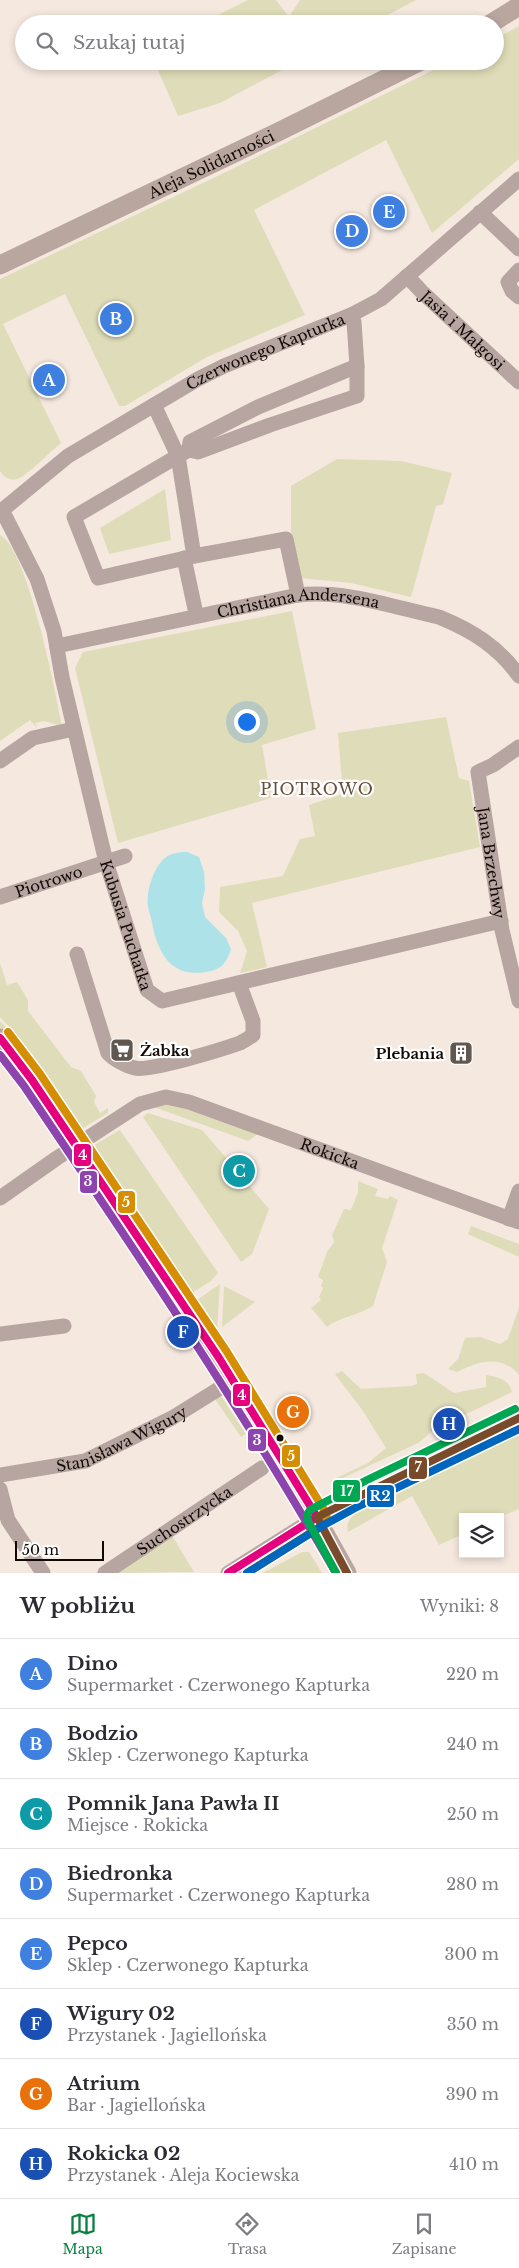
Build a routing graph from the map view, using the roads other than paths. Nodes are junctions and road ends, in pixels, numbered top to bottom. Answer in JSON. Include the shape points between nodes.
{"nodes":[{"id":1,"x":519,"y":6,"type":"edge"},
{"id":2,"x":504,"y":15,"type":"edge"},
{"id":3,"x":403,"y":70,"type":"edge"},
{"id":4,"x":519,"y":179,"type":"edge"},
{"id":5,"x":480,"y":212,"type":"junction"},
{"id":6,"x":519,"y":249,"type":"edge"},
{"id":7,"x":0,"y":265,"type":"edge"},
{"id":8,"x":519,"y":270,"type":"edge"},
{"id":9,"x":407,"y":276,"type":"junction"},
{"id":10,"x":519,"y":297,"type":"edge"},
{"id":11,"x":351,"y":315,"type":"junction"},
{"id":12,"x":357,"y":366,"type":"junction"},
{"id":13,"x":519,"y":382,"type":"edge"},
{"id":14,"x":154,"y":405,"type":"junction"},
{"id":15,"x":184,"y":453,"type":"junction"},
{"id":16,"x":1,"y":511,"type":"edge"},
{"id":17,"x":189,"y":557,"type":"junction"},
{"id":18,"x":298,"y":595,"type":"junction"},
{"id":19,"x":195,"y":609,"type":"dead end"},
{"id":20,"x":58,"y":646,"type":"junction"},
{"id":21,"x":519,"y":676,"type":"edge"},
{"id":22,"x":74,"y":729,"type":"junction"},
{"id":23,"x":519,"y":747,"type":"edge"},
{"id":24,"x":0,"y":761,"type":"edge"},
{"id":25,"x":125,"y":856,"type":"dead end"},
{"id":26,"x":106,"y":862,"type":"junction"},
{"id":27,"x":0,"y":896,"type":"edge"},
{"id":28,"x":501,"y":921,"type":"junction"},
{"id":29,"x":77,"y":954,"type":"dead end"},
{"id":30,"x":239,"y":983,"type":"junction"},
{"id":31,"x":519,"y":1001,"type":"edge"},
{"id":32,"x":0,"y":1038,"type":"edge"},
{"id":33,"x":76,"y":1145,"type":"junction"},
{"id":34,"x":519,"y":1191,"type":"edge"},
{"id":35,"x":0,"y":1198,"type":"edge"},
{"id":36,"x":514,"y":1220,"type":"edge"},
{"id":37,"x":64,"y":1326,"type":"dead end"},
{"id":38,"x":0,"y":1334,"type":"edge"},
{"id":39,"x":233,"y":1380,"type":"junction"},
{"id":40,"x":519,"y":1418,"type":"edge"},
{"id":41,"x":262,"y":1468,"type":"dead end"},
{"id":42,"x":0,"y":1475,"type":"edge"},
{"id":43,"x":0,"y":1490,"type":"edge"},
{"id":44,"x":317,"y":1517,"type":"junction"},
{"id":45,"x":43,"y":1573,"type":"edge"},
{"id":46,"x":105,"y":1573,"type":"edge"},
{"id":47,"x":228,"y":1573,"type":"edge"},
{"id":48,"x":347,"y":1573,"type":"edge"}],
"edges":[{"from":1,"to":2,"type":"main road"},
{"from":3,"to":7,"type":"main road","name":"Aleja Solidarności"},
{"from":4,"to":5,"type":"street","name":"Czerwonego Kapturka"},
{"from":5,"to":6,"type":"street"},
{"from":5,"to":9,"type":"street","name":"Czerwonego Kapturka"},
{"from":8,"to":10,"type":"street","via":[[508,282]]},
{"from":9,"to":11,"type":"street","name":"Czerwonego Kapturka","via":[[381,299]]},
{"from":9,"to":13,"type":"street","name":"Jasia i Małgosi"},
{"from":11,"to":12,"type":"street"},
{"from":11,"to":14,"type":"street","name":"Czerwonego Kapturka","via":[[224,366]]},
{"from":12,"to":15,"type":"street","via":[[258,407],[190,442]]},
{"from":12,"to":15,"type":"street","via":[[357,396],[198,452]]},
{"from":14,"to":15,"type":"street"},
{"from":14,"to":16,"type":"street","name":"Czerwonego Kapturka","via":[[68,456]]},
{"from":15,"to":17,"type":"street"},
{"from":15,"to":17,"type":"street","via":[[74,517],[98,578]]},
{"from":16,"to":20,"type":"street","name":"Kubusia Puchatka","via":[[37,579]]},
{"from":17,"to":18,"type":"street","via":[[286,539]]},
{"from":17,"to":19,"type":"street"},
{"from":18,"to":20,"type":"street","name":"Christiana Andersena"},
{"from":18,"to":21,"type":"street","name":"Christiana Andersena","via":[[350,596],[439,617],[489,643]]},
{"from":20,"to":22,"type":"street","name":"Kubusia Puchatka"},
{"from":22,"to":24,"type":"street","via":[[33,738]]},
{"from":22,"to":26,"type":"street","name":"Kubusia Puchatka"},
{"from":23,"to":28,"type":"street","name":"Jana Brzechwy","via":[[478,772]]},
{"from":25,"to":26,"type":"street","name":"Piotrowo"},
{"from":26,"to":27,"type":"street","name":"Piotrowo"},
{"from":26,"to":30,"type":"street","name":"Kubusia Puchatka","via":[[147,990],[162,1001]]},
{"from":28,"to":30,"type":"street","name":"Kubusia Puchatka"},
{"from":28,"to":31,"type":"street","name":"Jana Brzechwy"},
{"from":29,"to":30,"type":"street","via":[[108,1053],[134,1068],[145,1069],[241,1042],[253,1035],[253,1021]]},
{"from":32,"to":33,"type":"main road"},
{"from":33,"to":35,"type":"street"},
{"from":33,"to":36,"type":"street","name":"Rokicka","via":[[140,1104],[166,1097],[189,1102]]},
{"from":33,"to":39,"type":"main road"},
{"from":34,"to":36,"type":"street"},
{"from":37,"to":38,"type":"street"},
{"from":39,"to":42,"type":"street","name":"Stanisława Wigury","via":[[172,1418],[85,1461]]},
{"from":39,"to":44,"type":"main road"},
{"from":40,"to":44,"type":"street"},
{"from":41,"to":46,"type":"street","name":"Suchostrzycka"},
{"from":43,"to":45,"type":"street","via":[[8,1520]]},
{"from":44,"to":47,"type":"street"},
{"from":44,"to":48,"type":"main road"}]}
